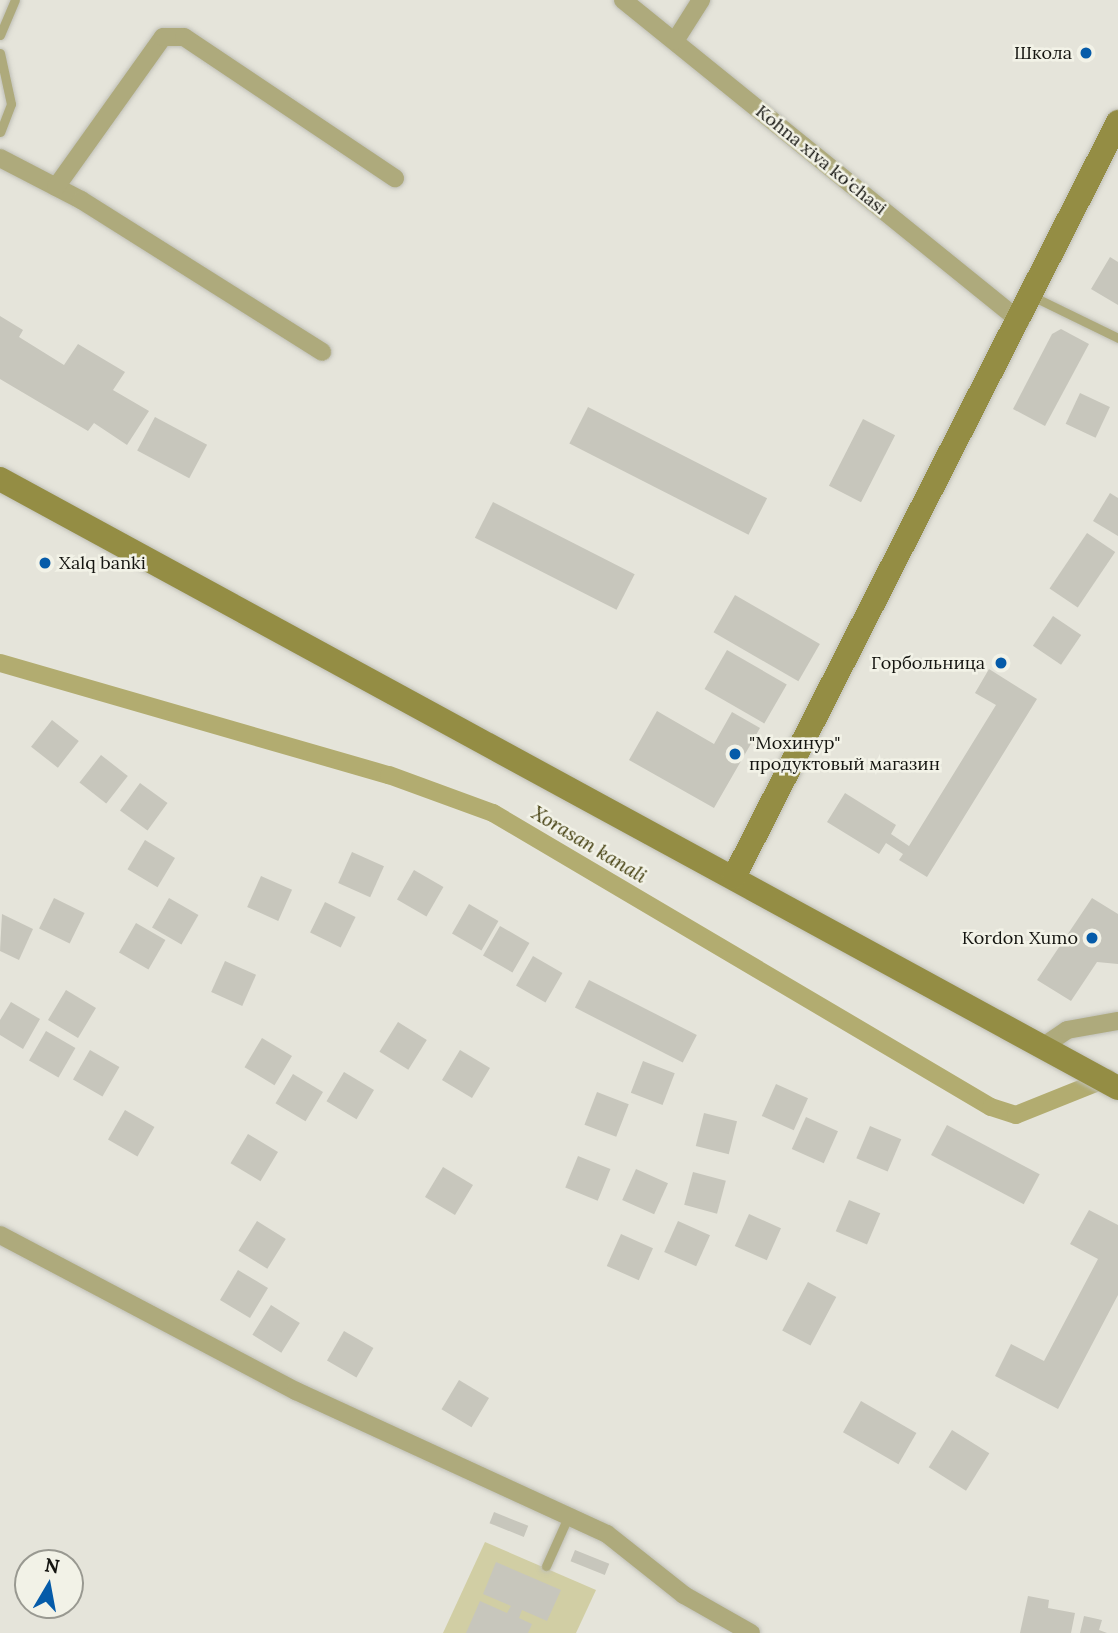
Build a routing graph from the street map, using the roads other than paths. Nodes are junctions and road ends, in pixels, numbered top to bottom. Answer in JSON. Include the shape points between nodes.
{"nodes":[{"id":1,"x":15,"y":0,"type":"edge"},
{"id":2,"x":622,"y":0,"type":"edge"},
{"id":3,"x":701,"y":0,"type":"edge"},
{"id":4,"x":0,"y":35,"type":"edge"},
{"id":5,"x":675,"y":41,"type":"junction"},
{"id":6,"x":0,"y":54,"type":"edge"},
{"id":7,"x":1118,"y":122,"type":"edge"},
{"id":8,"x":0,"y":132,"type":"edge"},
{"id":9,"x":0,"y":158,"type":"edge"},
{"id":10,"x":395,"y":178,"type":"dead end"},
{"id":11,"x":56,"y":187,"type":"junction"},
{"id":12,"x":1032,"y":296,"type":"junction"},
{"id":13,"x":1020,"y":321,"type":"junction"},
{"id":14,"x":1118,"y":338,"type":"edge"},
{"id":15,"x":322,"y":352,"type":"dead end"},
{"id":16,"x":0,"y":478,"type":"edge"},
{"id":17,"x":734,"y":877,"type":"junction"},
{"id":18,"x":1118,"y":1021,"type":"edge"},
{"id":19,"x":1042,"y":1047,"type":"junction"},
{"id":20,"x":1118,"y":1088,"type":"edge"},
{"id":21,"x":0,"y":1235,"type":"edge"},
{"id":22,"x":568,"y":1517,"type":"junction"},
{"id":23,"x":546,"y":1566,"type":"dead end"},
{"id":24,"x":751,"y":1633,"type":"edge"}],
"edges":[{"from":1,"to":4,"type":"lane"},
{"from":2,"to":5,"type":"street","name":"Kohna xiva ko'chasi"},
{"from":3,"to":5,"type":"street"},
{"from":5,"to":13,"type":"street","name":"Kohna xiva ko'chasi"},
{"from":6,"to":8,"type":"lane","via":[[11,104]]},
{"from":7,"to":12,"type":"main road"},
{"from":9,"to":11,"type":"street"},
{"from":10,"to":11,"type":"street","via":[[184,37],[163,37]]},
{"from":11,"to":15,"type":"street"},
{"from":12,"to":13,"type":"main road"},
{"from":12,"to":14,"type":"lane"},
{"from":13,"to":17,"type":"main road"},
{"from":16,"to":17,"type":"main road"},
{"from":17,"to":19,"type":"main road"},
{"from":18,"to":19,"type":"street","via":[[1067,1030]]},
{"from":19,"to":20,"type":"main road"},
{"from":21,"to":22,"type":"street","via":[[296,1391]]},
{"from":22,"to":23,"type":"lane"},
{"from":22,"to":24,"type":"street","via":[[607,1534],[684,1595]]}]}
